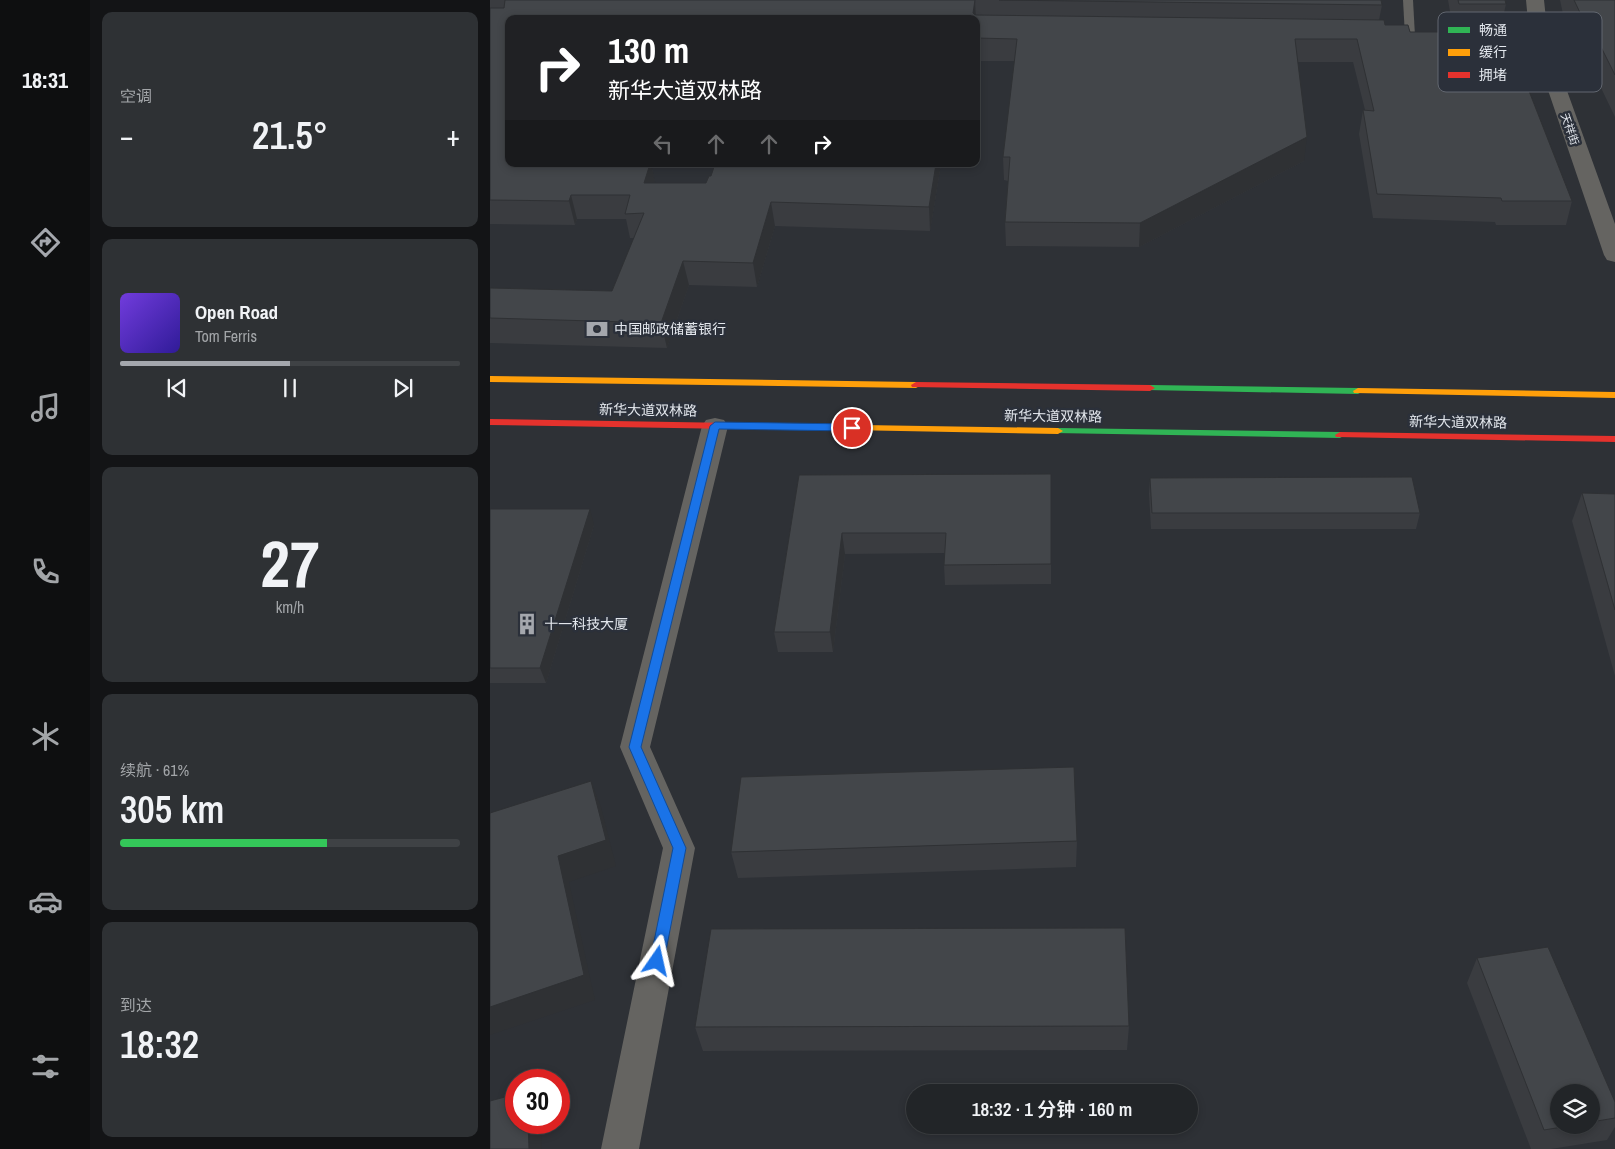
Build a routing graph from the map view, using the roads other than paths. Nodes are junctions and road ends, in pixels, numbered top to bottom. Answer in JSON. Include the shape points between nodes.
{"nodes":[{"id":1,"x":1408,"y":0,"type":"edge"},
{"id":2,"x":1391,"y":36,"type":"edge"},
{"id":3,"x":1410,"y":36,"type":"junction"},
{"id":4,"x":1430,"y":36,"type":"edge"},
{"id":5,"x":1558,"y":92,"type":"edge"},
{"id":6,"x":1613,"y":246,"type":"edge"},
{"id":7,"x":490,"y":379,"type":"edge"},
{"id":8,"x":1615,"y":395,"type":"edge"},
{"id":9,"x":490,"y":422,"type":"edge"},
{"id":10,"x":715,"y":426,"type":"junction"},
{"id":11,"x":1615,"y":439,"type":"edge"},
{"id":12,"x":620,"y":1149,"type":"edge"}],
"edges":[{"from":1,"to":3,"type":"lane"},
{"from":2,"to":3,"type":"street"},
{"from":3,"to":4,"type":"street"},
{"from":5,"to":6,"type":"street","name":"天祥街"},
{"from":7,"to":8,"type":"main road","name":"新华大道双林路"},
{"from":9,"to":10,"type":"main road","name":"新华大道双林路"},
{"from":10,"to":11,"type":"main road","name":"新华大道双林路"},
{"from":10,"to":12,"type":"street","via":[[635,747],[679,848]]}]}
